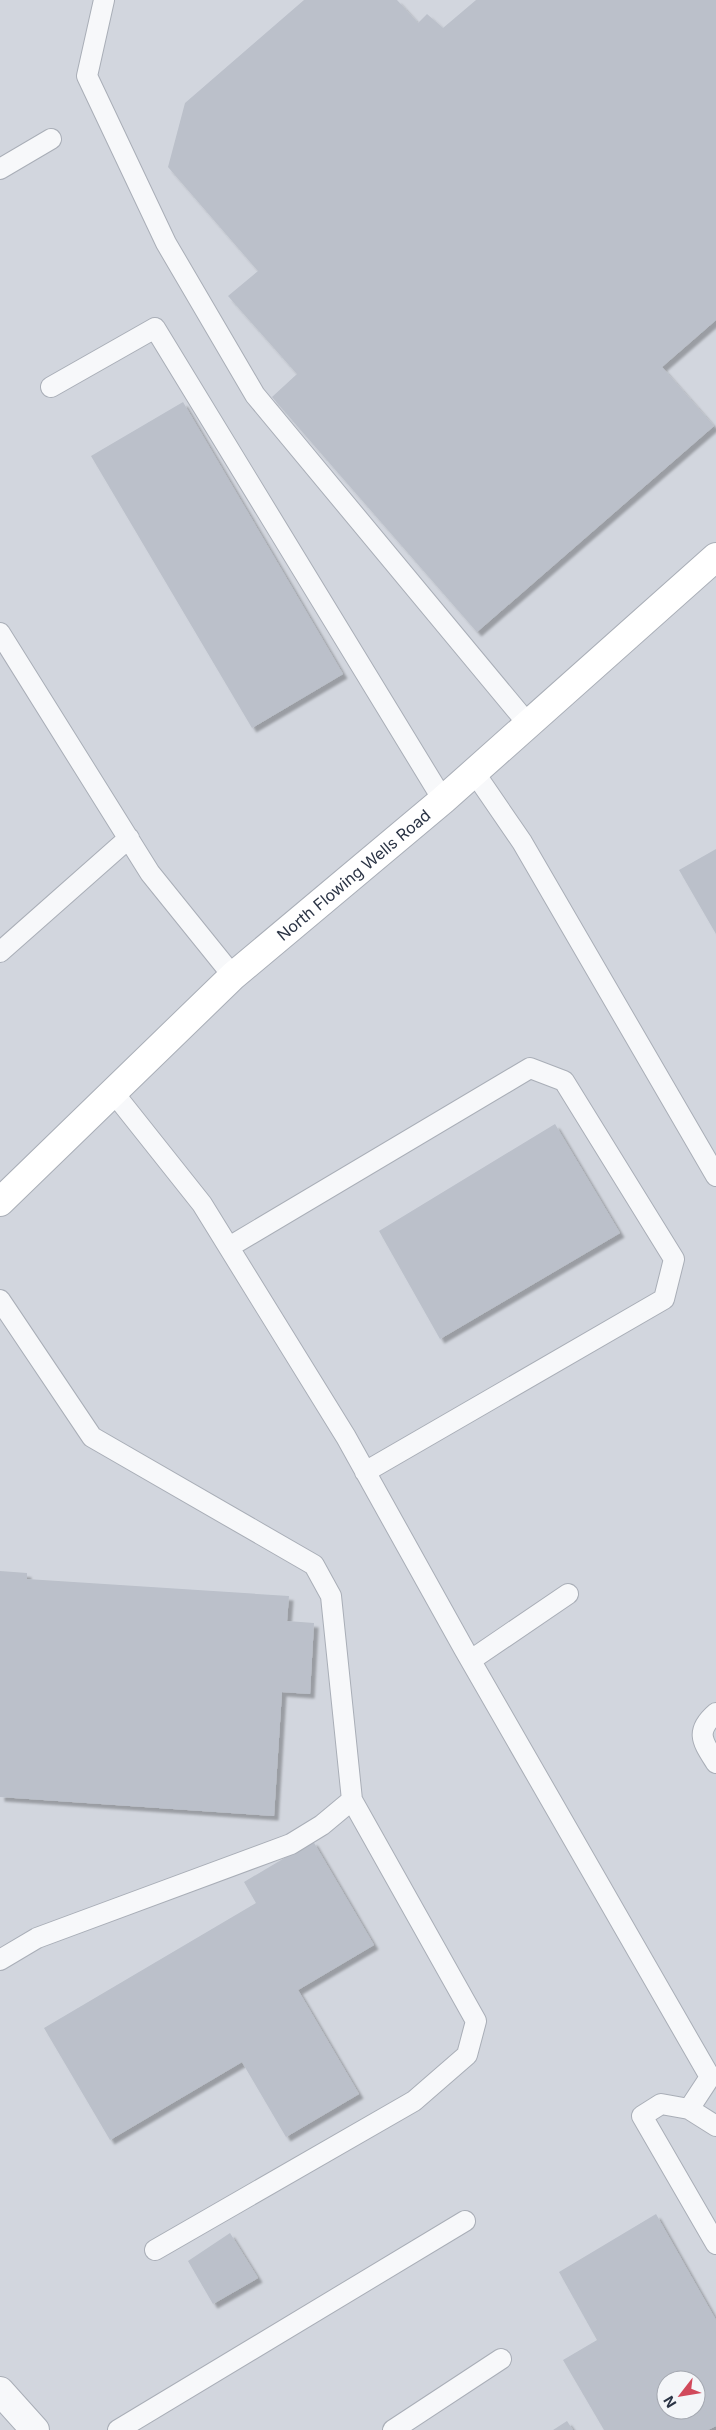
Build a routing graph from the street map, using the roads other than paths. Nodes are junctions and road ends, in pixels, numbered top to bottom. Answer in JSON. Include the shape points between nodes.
{"nodes":[{"id":1,"x":104,"y":0,"type":"edge"},
{"id":2,"x":51,"y":139,"type":"dead end"},
{"id":3,"x":0,"y":169,"type":"edge"},
{"id":4,"x":51,"y":387,"type":"dead end"},
{"id":5,"x":716,"y":557,"type":"edge"},
{"id":6,"x":1,"y":637,"type":"edge"},
{"id":7,"x":528,"y":724,"type":"junction"},
{"id":8,"x":474,"y":772,"type":"junction"},
{"id":9,"x":443,"y":800,"type":"junction"},
{"id":10,"x":129,"y":838,"type":"junction"},
{"id":11,"x":0,"y":952,"type":"edge"},
{"id":12,"x":233,"y":976,"type":"junction"},
{"id":13,"x":112,"y":1092,"type":"junction"},
{"id":14,"x":716,"y":1176,"type":"edge"},
{"id":15,"x":0,"y":1202,"type":"edge"},
{"id":16,"x":229,"y":1247,"type":"junction"},
{"id":17,"x":0,"y":1300,"type":"edge"},
{"id":18,"x":365,"y":1472,"type":"junction"},
{"id":19,"x":568,"y":1594,"type":"dead end"},
{"id":20,"x":471,"y":1660,"type":"junction"},
{"id":21,"x":716,"y":1713,"type":"edge"},
{"id":22,"x":716,"y":1763,"type":"edge"},
{"id":23,"x":352,"y":1800,"type":"junction"},
{"id":24,"x":0,"y":1960,"type":"edge"},
{"id":25,"x":713,"y":2075,"type":"edge"},
{"id":26,"x":689,"y":2109,"type":"junction"},
{"id":27,"x":716,"y":2126,"type":"edge"},
{"id":28,"x":465,"y":2221,"type":"dead end"},
{"id":29,"x":716,"y":2244,"type":"edge"},
{"id":30,"x":155,"y":2250,"type":"dead end"},
{"id":31,"x":501,"y":2359,"type":"dead end"},
{"id":32,"x":0,"y":2391,"type":"edge"},
{"id":33,"x":35,"y":2430,"type":"edge"},
{"id":34,"x":118,"y":2430,"type":"edge"},
{"id":35,"x":393,"y":2430,"type":"edge"}],
"edges":[{"from":1,"to":7,"type":"lane","via":[[88,76],[166,243],[255,395]]},
{"from":2,"to":3,"type":"lane"},
{"from":4,"to":9,"type":"lane","via":[[155,328]]},
{"from":5,"to":7,"type":"street","name":"North Flowing Wells Road"},
{"from":6,"to":10,"type":"lane"},
{"from":7,"to":8,"type":"street","name":"North Flowing Wells Road"},
{"from":8,"to":9,"type":"street","name":"North Flowing Wells Road"},
{"from":8,"to":14,"type":"lane","via":[[522,842]]},
{"from":9,"to":12,"type":"street","name":"North Flowing Wells Road"},
{"from":10,"to":11,"type":"lane"},
{"from":10,"to":12,"type":"lane","via":[[150,873]]},
{"from":12,"to":13,"type":"street","name":"North Flowing Wells Road"},
{"from":13,"to":15,"type":"street","name":"North Flowing Wells Road"},
{"from":13,"to":16,"type":"lane","via":[[202,1204]]},
{"from":16,"to":18,"type":"lane"},
{"from":16,"to":18,"type":"lane","via":[[530,1068],[564,1081],[674,1259],[664,1299]]},
{"from":17,"to":23,"type":"lane","via":[[92,1437],[314,1565],[331,1596]]},
{"from":18,"to":20,"type":"lane"},
{"from":19,"to":20,"type":"lane"},
{"from":20,"to":25,"type":"lane"},
{"from":21,"to":22,"type":"lane","via":[[704,1723],[702,1740]]},
{"from":23,"to":24,"type":"lane","via":[[322,1825],[291,1844],[37,1938]]},
{"from":23,"to":30,"type":"lane","via":[[476,2021],[467,2055],[414,2101]]},
{"from":25,"to":26,"type":"lane"},
{"from":26,"to":27,"type":"lane"},
{"from":26,"to":29,"type":"lane","via":[[661,2104],[642,2116]]},
{"from":28,"to":34,"type":"lane"},
{"from":31,"to":35,"type":"lane"},
{"from":32,"to":33,"type":"street"}]}
